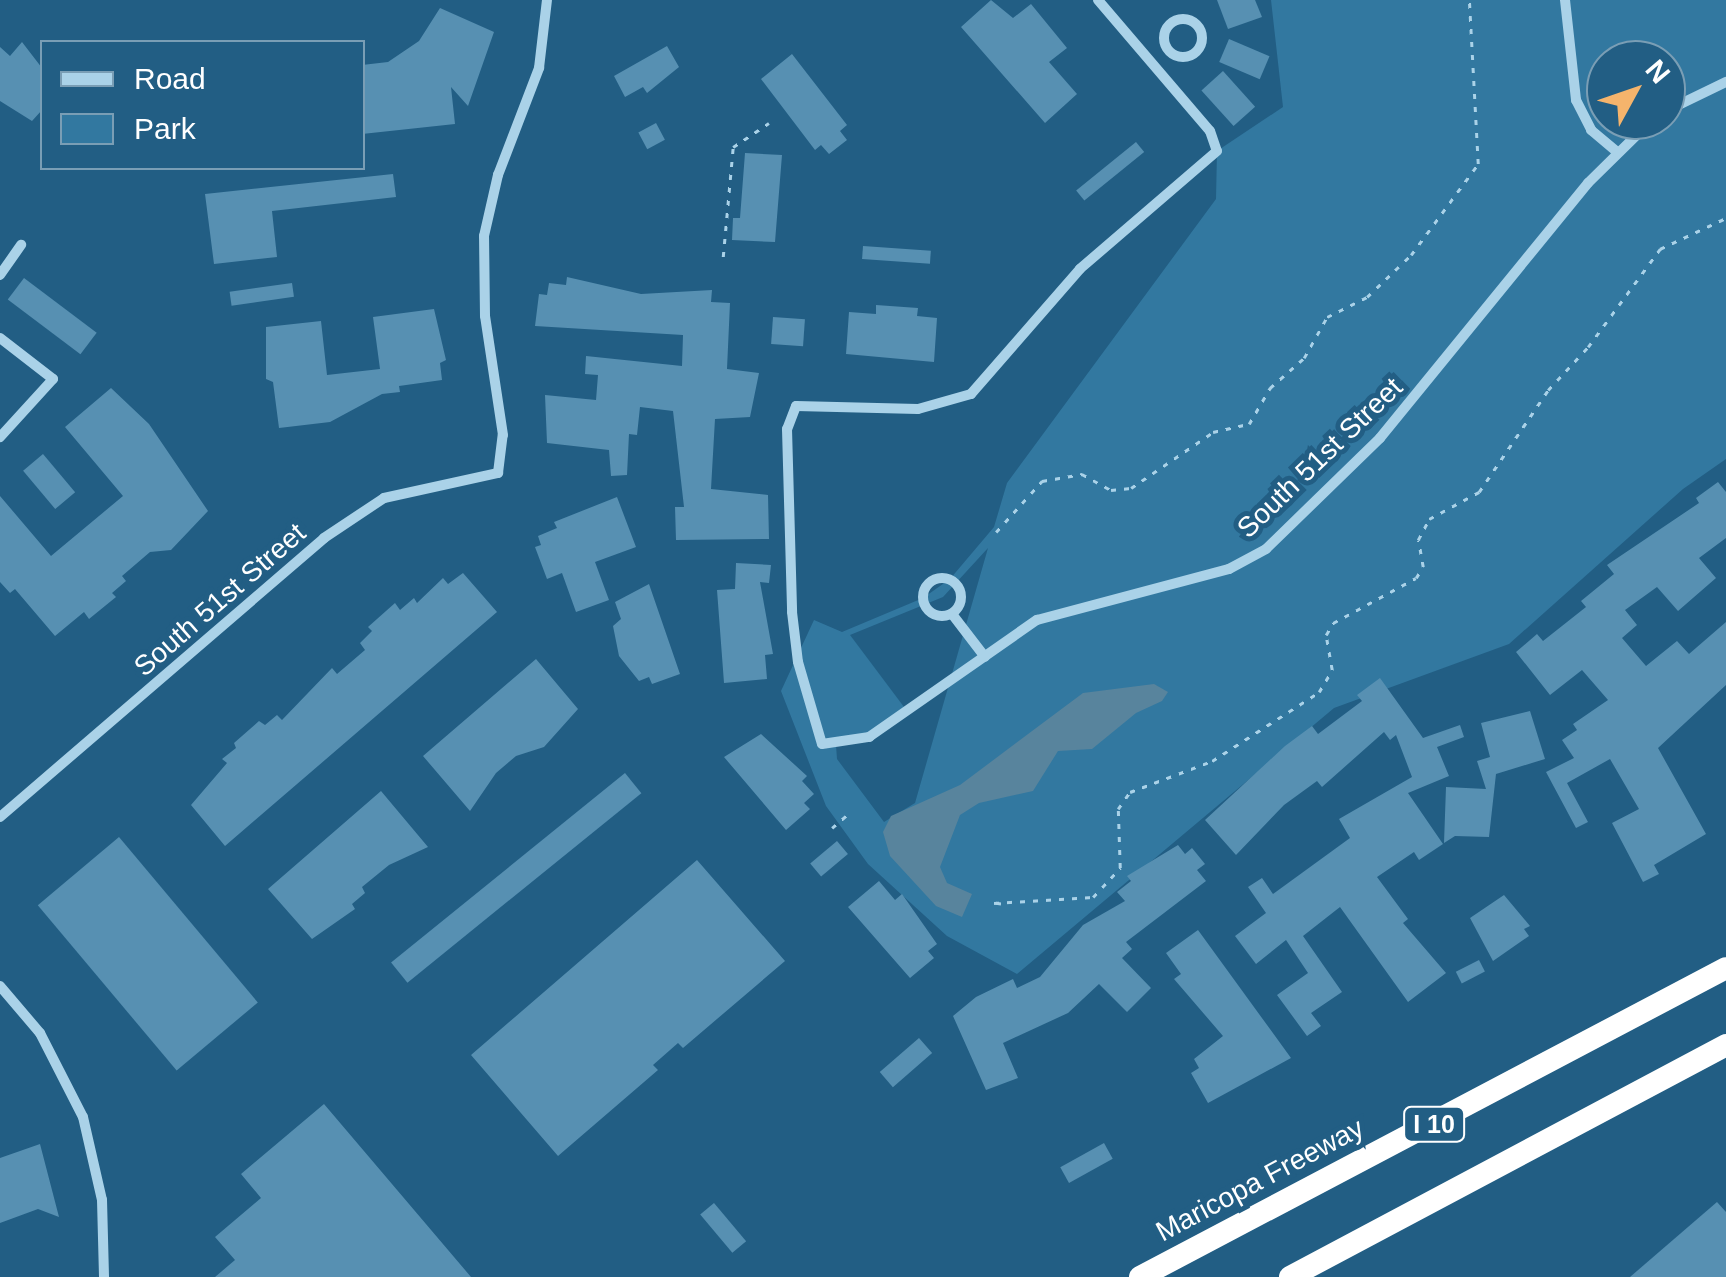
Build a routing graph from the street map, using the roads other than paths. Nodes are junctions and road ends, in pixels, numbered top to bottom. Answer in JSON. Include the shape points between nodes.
{"nodes":[{"id":1,"x":547,"y":0,"type":"edge"},
{"id":2,"x":1098,"y":0,"type":"edge"},
{"id":3,"x":1565,"y":0,"type":"edge"},
{"id":4,"x":1167,"y":50,"type":"dead end"},
{"id":5,"x":1149,"y":64,"type":"junction"},
{"id":6,"x":1726,"y":82,"type":"edge"},
{"id":7,"x":1686,"y":102,"type":"edge"},
{"id":8,"x":1630,"y":140,"type":"edge"},
{"id":9,"x":1617,"y":152,"type":"junction"},
{"id":10,"x":21,"y":245,"type":"dead end"},
{"id":11,"x":0,"y":275,"type":"edge"},
{"id":12,"x":0,"y":338,"type":"edge"},
{"id":13,"x":0,"y":437,"type":"edge"},
{"id":14,"x":952,"y":614,"type":"dead end"},
{"id":15,"x":985,"y":658,"type":"junction"},
{"id":16,"x":0,"y":818,"type":"edge"},
{"id":17,"x":1726,"y":968,"type":"edge"},
{"id":18,"x":0,"y":986,"type":"edge"},
{"id":19,"x":1726,"y":1046,"type":"edge"},
{"id":20,"x":104,"y":1277,"type":"edge"},
{"id":21,"x":1140,"y":1277,"type":"edge"},
{"id":22,"x":1290,"y":1277,"type":"edge"}],
"edges":[{"from":1,"to":16,"type":"street","name":"South 51st Street","via":[[539,68],[498,175],[484,236],[485,316],[504,435],[498,473],[384,498],[324,538]]},
{"from":2,"to":5,"type":"street"},
{"from":3,"to":9,"type":"street","via":[[1576,100],[1591,130]]},
{"from":4,"to":5,"type":"street"},
{"from":5,"to":15,"type":"street","name":"South 51st Street","via":[[1210,131],[1218,151],[1080,269],[971,394],[918,409],[796,406],[787,429],[792,612],[798,662],[822,744],[869,737]]},
{"from":6,"to":7,"type":"street"},
{"from":8,"to":9,"type":"street","name":"South 51st Street"},
{"from":9,"to":15,"type":"street","name":"South 51st Street","via":[[1380,438],[1266,549],[1229,569],[1054,612]]},
{"from":10,"to":11,"type":"street"},
{"from":12,"to":13,"type":"street","via":[[53,380]]},
{"from":14,"to":15,"type":"street"},
{"from":17,"to":21,"type":"highway","name":"Maricopa Freeway","number":"I 10"},
{"from":18,"to":20,"type":"street","via":[[40,1033],[83,1117],[102,1200]]},
{"from":19,"to":22,"type":"highway","number":"I 10"}]}
